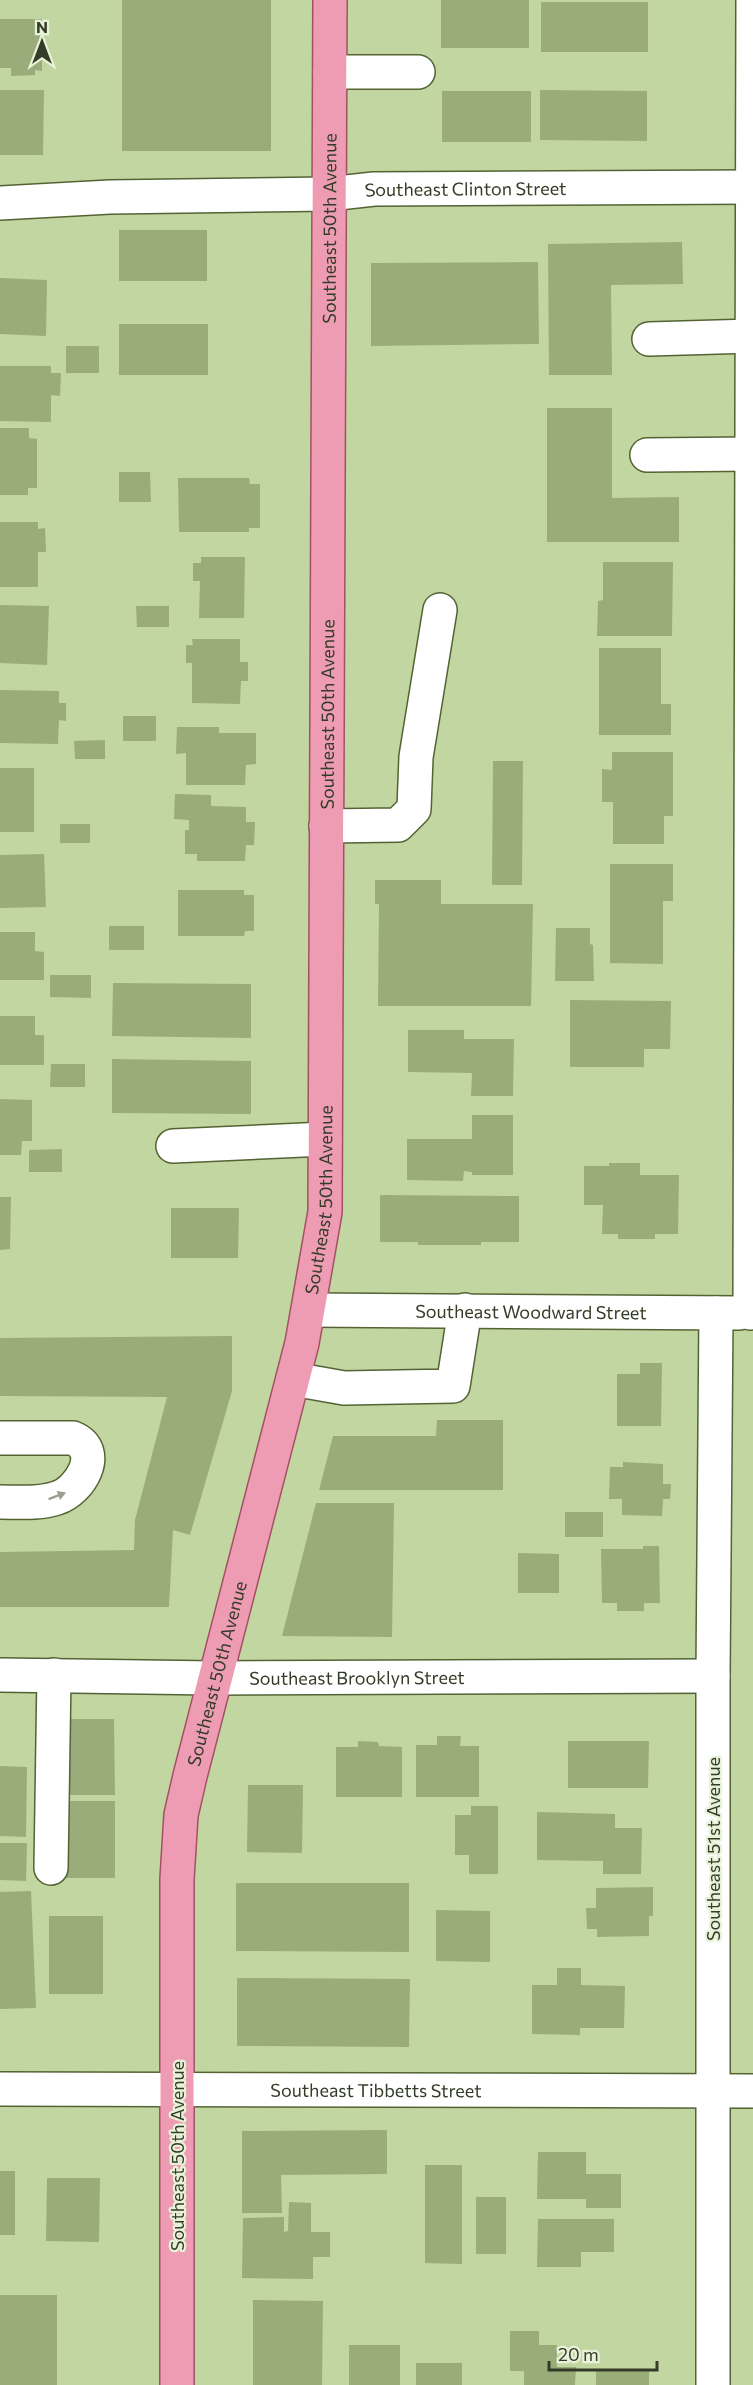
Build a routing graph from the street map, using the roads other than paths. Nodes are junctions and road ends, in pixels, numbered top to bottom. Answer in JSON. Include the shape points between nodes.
{"nodes":[{"id":1,"x":330,"y":0,"type":"edge"},
{"id":2,"x":753,"y":0,"type":"edge"},
{"id":3,"x":330,"y":72,"type":"junction"},
{"id":4,"x":418,"y":72,"type":"dead end"},
{"id":5,"x":753,"y":187,"type":"edge"},
{"id":6,"x":329,"y":194,"type":"junction"},
{"id":7,"x":0,"y":203,"type":"edge"},
{"id":8,"x":752,"y":336,"type":"edge"},
{"id":9,"x":649,"y":339,"type":"dead end"},
{"id":10,"x":752,"y":436,"type":"edge"},
{"id":11,"x":647,"y":455,"type":"dead end"},
{"id":12,"x":440,"y":610,"type":"dead end"},
{"id":13,"x":326,"y":826,"type":"junction"},
{"id":14,"x":325,"y":1139,"type":"junction"},
{"id":15,"x":173,"y":1146,"type":"dead end"},
{"id":16,"x":309,"y":1310,"type":"junction"},
{"id":17,"x":465,"y":1310,"type":"junction"},
{"id":18,"x":716,"y":1313,"type":"junction"},
{"id":19,"x":752,"y":1313,"type":"edge"},
{"id":20,"x":292,"y":1379,"type":"junction"},
{"id":21,"x":0,"y":1438,"type":"edge"},
{"id":22,"x":0,"y":1502,"type":"edge"},
{"id":23,"x":0,"y":1675,"type":"edge"},
{"id":24,"x":54,"y":1675,"type":"junction"},
{"id":25,"x":713,"y":1676,"type":"junction"},
{"id":26,"x":215,"y":1678,"type":"junction"},
{"id":27,"x":51,"y":1868,"type":"dead end"},
{"id":28,"x":177,"y":2089,"type":"junction"},
{"id":29,"x":0,"y":2090,"type":"edge"},
{"id":30,"x":713,"y":2091,"type":"junction"},
{"id":31,"x":753,"y":2091,"type":"edge"},
{"id":32,"x":177,"y":2385,"type":"edge"},
{"id":33,"x":712,"y":2385,"type":"edge"}],
"edges":[{"from":1,"to":3,"type":"main road","name":"Southeast 50th Avenue"},
{"from":2,"to":5,"type":"street"},
{"from":3,"to":4,"type":"street"},
{"from":3,"to":6,"type":"main road","name":"Southeast 50th Avenue"},
{"from":5,"to":6,"type":"street","name":"Southeast Clinton Street","via":[[374,189]]},
{"from":5,"to":8,"type":"street"},
{"from":6,"to":7,"type":"street","name":"Southeast Clinton Street"},
{"from":6,"to":13,"type":"main road","name":"Southeast 50th Avenue"},
{"from":8,"to":9,"type":"street"},
{"from":8,"to":10,"type":"street"},
{"from":10,"to":11,"type":"street"},
{"from":10,"to":19,"type":"street"},
{"from":12,"to":13,"type":"street","via":[[416,757],[414,809],[398,825]]},
{"from":13,"to":14,"type":"main road","name":"Southeast 50th Avenue"},
{"from":14,"to":15,"type":"street"},
{"from":14,"to":16,"type":"main road","name":"Southeast 50th Avenue","via":[[325,1212]]},
{"from":16,"to":17,"type":"street","name":"Southeast Woodward Street"},
{"from":16,"to":20,"type":"main road","name":"Southeast 50th Avenue"},
{"from":17,"to":18,"type":"street","name":"Southeast Woodward Street"},
{"from":17,"to":20,"type":"street","via":[[453,1386],[344,1388]]},
{"from":18,"to":19,"type":"street","name":"Southeast Woodward Street"},
{"from":18,"to":25,"type":"street","name":"Southeast 51st Avenue"},
{"from":20,"to":26,"type":"main road","name":"Southeast 50th Avenue"},
{"from":22,"to":21,"type":"street","one_way":true,"via":[[59,1498],[79,1481],[88,1454],[82,1442],[73,1438]]},
{"from":23,"to":24,"type":"street","name":"Southeast Brooklyn Street"},
{"from":24,"to":26,"type":"street","name":"Southeast Brooklyn Street"},
{"from":24,"to":27,"type":"street"},
{"from":25,"to":26,"type":"street","name":"Southeast Brooklyn Street"},
{"from":25,"to":30,"type":"street","name":"Southeast 51st Avenue"},
{"from":26,"to":28,"type":"main road","name":"Southeast 50th Avenue","via":[[181,1815],[177,1879]]},
{"from":28,"to":29,"type":"street","name":"Southeast Tibbetts Street"},
{"from":28,"to":30,"type":"street","name":"Southeast Tibbetts Street"},
{"from":28,"to":32,"type":"main road","name":"Southeast 50th Avenue"},
{"from":30,"to":31,"type":"street","name":"Southeast Tibbetts Street"},
{"from":30,"to":33,"type":"street","name":"Southeast 51st Avenue"}]}
